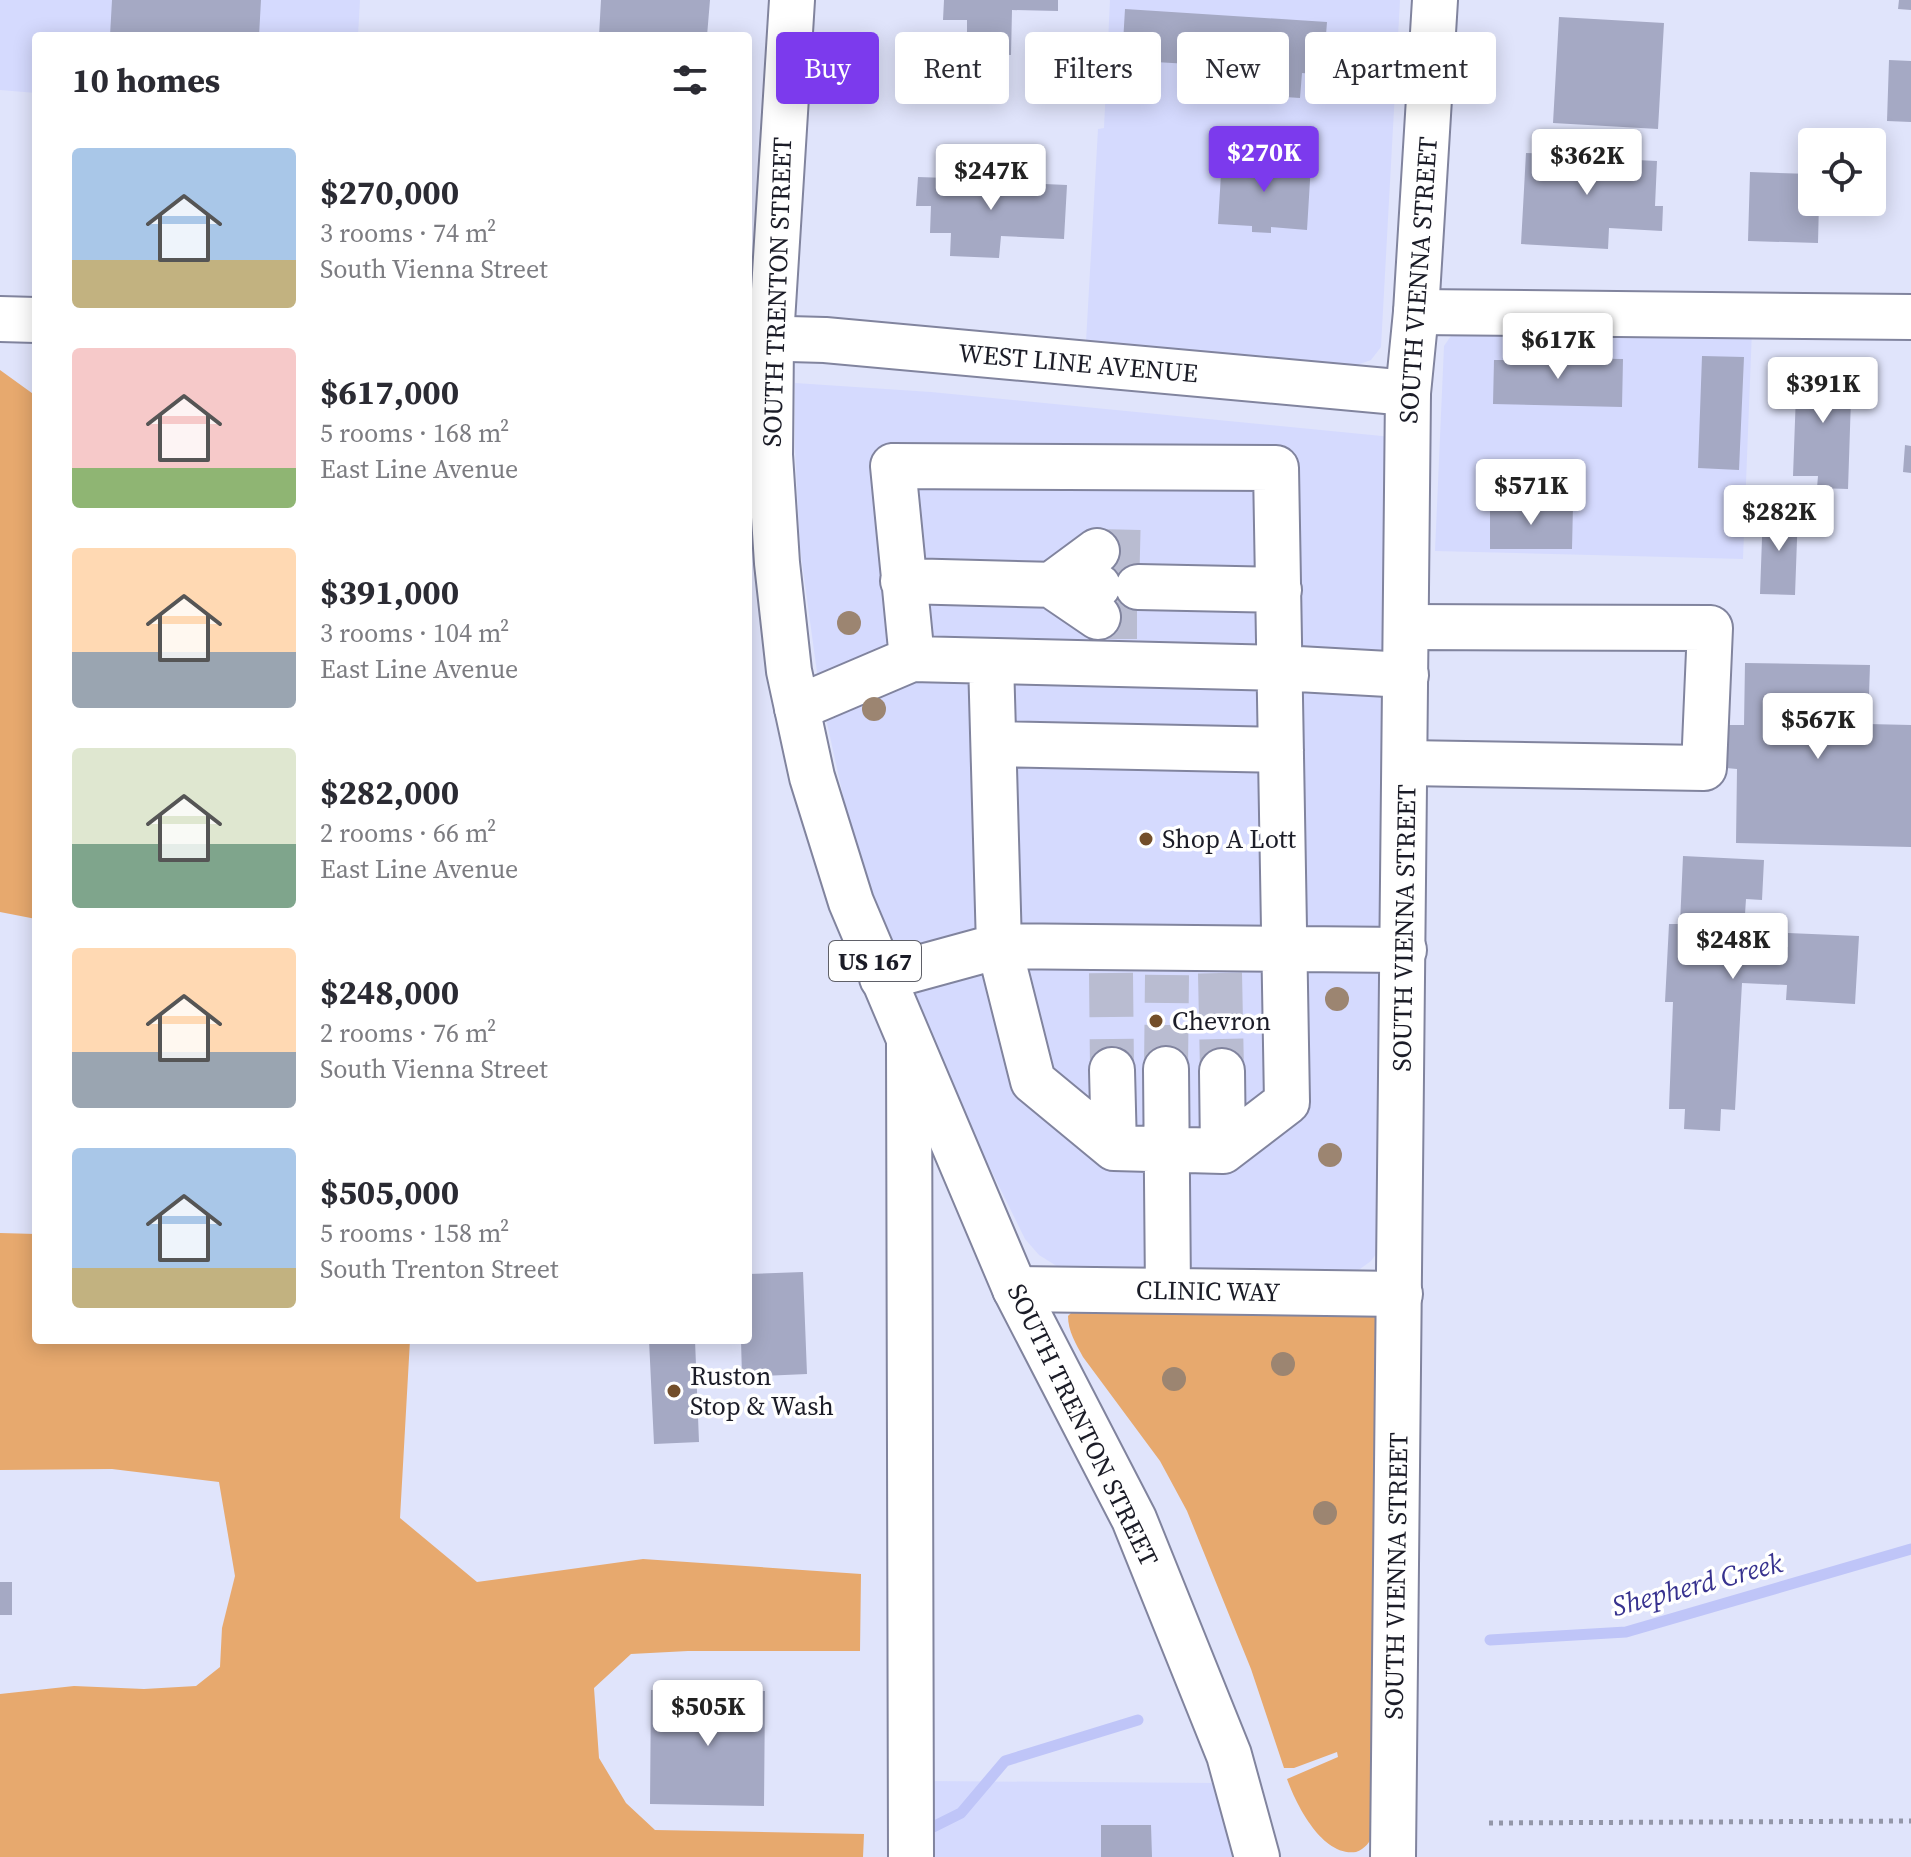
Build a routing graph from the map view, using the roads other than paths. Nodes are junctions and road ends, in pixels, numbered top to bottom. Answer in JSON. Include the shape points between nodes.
{"nodes":[{"id":1,"x":792,"y":0,"type":"edge"},
{"id":2,"x":1435,"y":0,"type":"edge"},
{"id":3,"x":1416,"y":312,"type":"junction"},
{"id":4,"x":1911,"y":317,"type":"edge"},
{"id":5,"x":0,"y":319,"type":"edge"},
{"id":6,"x":32,"y":320,"type":"edge"},
{"id":7,"x":759,"y":338,"type":"edge"},
{"id":8,"x":1408,"y":393,"type":"junction"},
{"id":9,"x":903,"y":581,"type":"junction"},
{"id":10,"x":1279,"y":590,"type":"junction"},
{"id":11,"x":1407,"y":627,"type":"junction"},
{"id":12,"x":912,"y":659,"type":"junction"},
{"id":13,"x":991,"y":661,"type":"junction"},
{"id":14,"x":1280,"y":668,"type":"junction"},
{"id":15,"x":1406,"y":675,"type":"junction"},
{"id":16,"x":797,"y":708,"type":"junction"},
{"id":17,"x":994,"y":744,"type":"junction"},
{"id":18,"x":1281,"y":750,"type":"junction"},
{"id":19,"x":1406,"y":763,"type":"junction"},
{"id":20,"x":999,"y":946,"type":"junction"},
{"id":21,"x":1285,"y":950,"type":"junction"},
{"id":22,"x":1404,"y":950,"type":"junction"},
{"id":23,"x":882,"y":978,"type":"junction"},
{"id":24,"x":909,"y":1043,"type":"junction"},
{"id":25,"x":1166,"y":1069,"type":"tunnel mouth"},
{"id":26,"x":1112,"y":1070,"type":"tunnel mouth"},
{"id":27,"x":1222,"y":1071,"type":"tunnel mouth"},
{"id":28,"x":1114,"y":1148,"type":"junction"},
{"id":29,"x":1165,"y":1150,"type":"junction"},
{"id":30,"x":1223,"y":1151,"type":"junction"},
{"id":31,"x":1015,"y":1289,"type":"junction"},
{"id":32,"x":1168,"y":1291,"type":"junction"},
{"id":33,"x":1400,"y":1294,"type":"junction"},
{"id":34,"x":911,"y":1857,"type":"edge"},
{"id":35,"x":1257,"y":1857,"type":"edge"},
{"id":36,"x":1393,"y":1857,"type":"edge"}],
"edges":[{"from":1,"to":7,"type":"main road","name":"SOUTH TRENTON STREET","number":"US 167"},
{"from":2,"to":3,"type":"main road","name":"SOUTH VIENNA STREET"},
{"from":3,"to":4,"type":"main road"},
{"from":3,"to":8,"type":"main road","name":"SOUTH VIENNA STREET"},
{"from":5,"to":6,"type":"main road"},
{"from":7,"to":8,"type":"main road","name":"WEST LINE AVENUE"},
{"from":7,"to":16,"type":"main road","name":"SOUTH TRENTON STREET","number":"US 167","via":[[777,563]]},
{"from":8,"to":11,"type":"main road","name":"SOUTH VIENNA STREET"},
{"from":9,"to":10,"type":"main road"},
{"from":9,"to":10,"type":"main road","via":[[893,466],[1276,468]]},
{"from":9,"to":12,"type":"main road"},
{"from":10,"to":14,"type":"main road"},
{"from":11,"to":15,"type":"main road","name":"SOUTH VIENNA STREET"},
{"from":11,"to":19,"type":"main road","via":[[1710,628],[1704,768]]},
{"from":12,"to":13,"type":"main road"},
{"from":12,"to":16,"type":"main road"},
{"from":13,"to":14,"type":"main road"},
{"from":13,"to":17,"type":"main road"},
{"from":14,"to":15,"type":"main road"},
{"from":14,"to":18,"type":"main road"},
{"from":15,"to":19,"type":"main road","name":"SOUTH VIENNA STREET"},
{"from":16,"to":23,"type":"main road","name":"SOUTH TRENTON STREET","number":"US 167","via":[[846,888]]},
{"from":17,"to":18,"type":"main road"},
{"from":17,"to":20,"type":"main road"},
{"from":18,"to":21,"type":"main road"},
{"from":19,"to":22,"type":"main road","name":"SOUTH VIENNA STREET"},
{"from":20,"to":21,"type":"main road","via":[[1167,962]]},
{"from":20,"to":23,"type":"main road"},
{"from":20,"to":28,"type":"main road","via":[[1033,1081]]},
{"from":21,"to":22,"type":"main road"},
{"from":21,"to":30,"type":"main road","via":[[1287,1102]]},
{"from":22,"to":33,"type":"main road","name":"SOUTH VIENNA STREET"},
{"from":23,"to":24,"type":"main road","name":"SOUTH TRENTON STREET","number":"US 167"},
{"from":24,"to":31,"type":"main road","name":"SOUTH TRENTON STREET","number":"US 167"},
{"from":24,"to":34,"type":"main road","name":"SOUTH TRENTON STREET"},
{"from":25,"to":29,"type":"main road"},
{"from":26,"to":28,"type":"main road"},
{"from":27,"to":30,"type":"main road"},
{"from":28,"to":29,"type":"main road"},
{"from":29,"to":30,"type":"main road"},
{"from":29,"to":32,"type":"main road"},
{"from":31,"to":32,"type":"main road","name":"CLINIC WAY"},
{"from":31,"to":35,"type":"main road","name":"SOUTH TRENTON STREET","number":"US 167","via":[[1134,1519],[1229,1755]]},
{"from":32,"to":33,"type":"main road","name":"CLINIC WAY"},
{"from":33,"to":36,"type":"main road","name":"SOUTH VIENNA STREET"}]}
